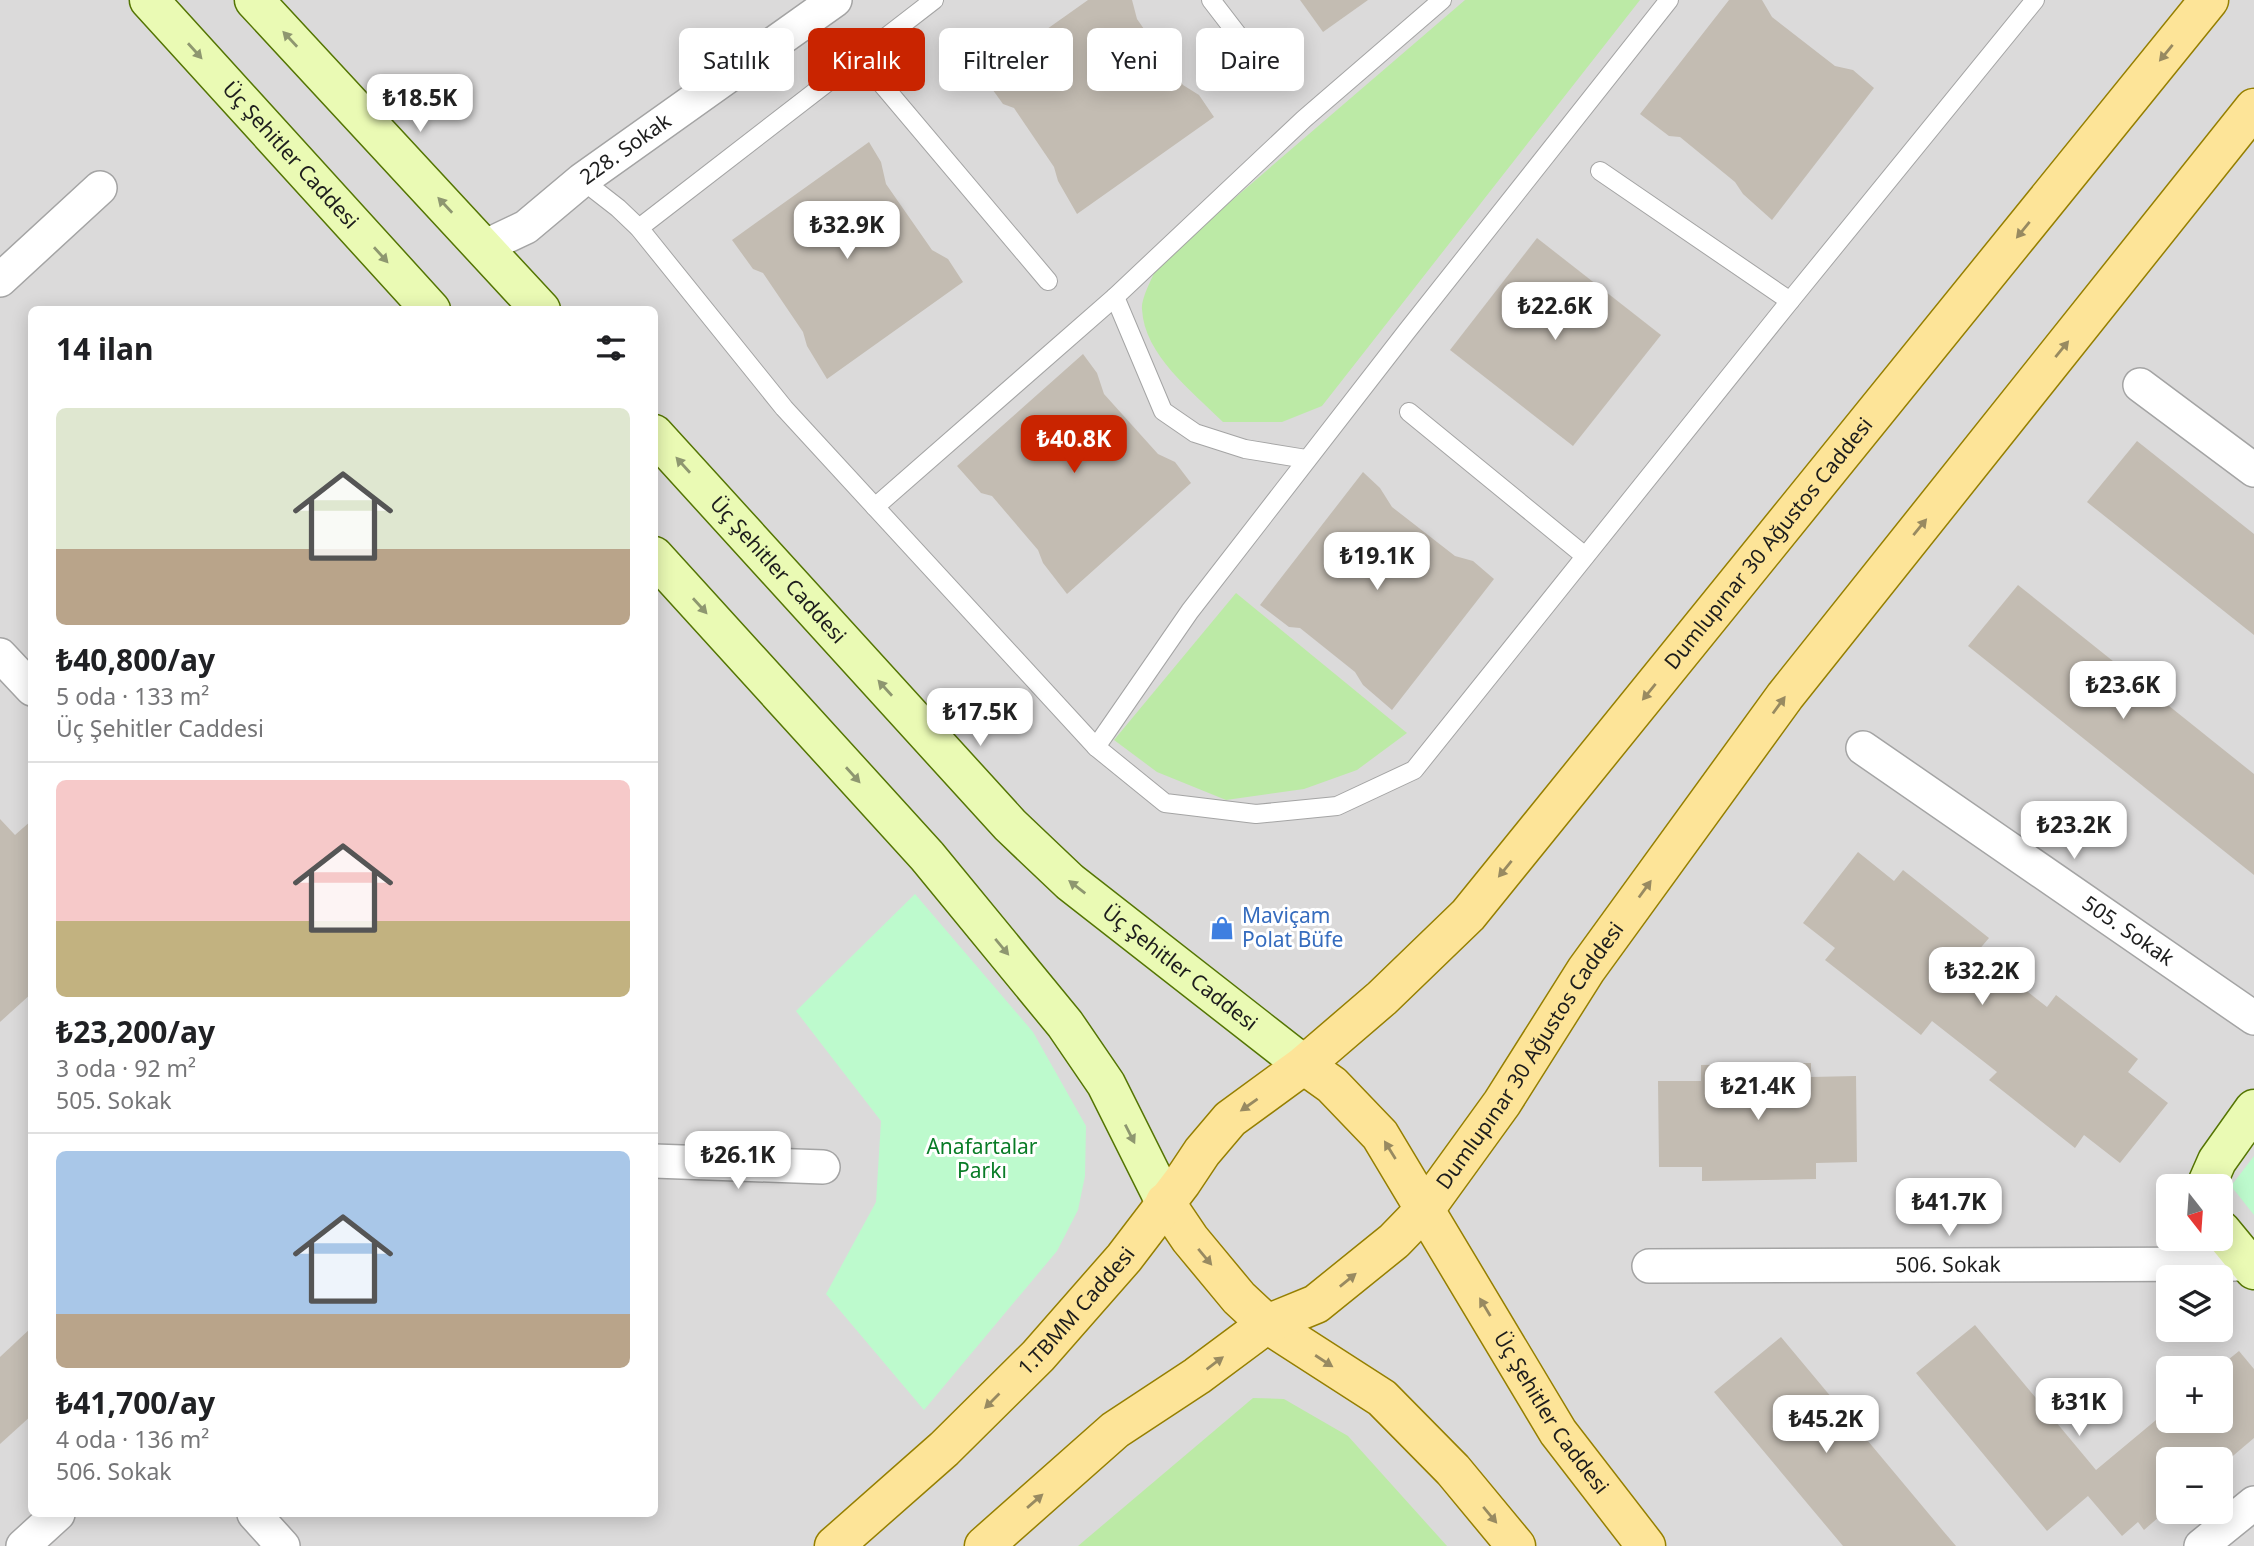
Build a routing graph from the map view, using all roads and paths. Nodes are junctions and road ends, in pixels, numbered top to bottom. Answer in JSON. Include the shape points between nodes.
{"nodes":[{"id":1,"x":149,"y":0,"type":"edge"},
{"id":2,"x":254,"y":0,"type":"edge"},
{"id":3,"x":835,"y":0,"type":"edge"},
{"id":4,"x":933,"y":0,"type":"edge"},
{"id":5,"x":1211,"y":0,"type":"edge"},
{"id":6,"x":1442,"y":0,"type":"edge"},
{"id":7,"x":1669,"y":0,"type":"edge"},
{"id":8,"x":2035,"y":0,"type":"edge"},
{"id":9,"x":2210,"y":0,"type":"edge"},
{"id":10,"x":897,"y":28,"type":"edge"},
{"id":11,"x":1233,"y":28,"type":"edge"},
{"id":12,"x":815,"y":91,"type":"edge"},
{"id":13,"x":888,"y":91,"type":"edge"},
{"id":14,"x":2254,"y":108,"type":"edge"},
{"id":15,"x":1600,"y":171,"type":"dead end"},
{"id":16,"x":582,"y":180,"type":"junction"},
{"id":17,"x":100,"y":188,"type":"dead end"},
{"id":18,"x":639,"y":228,"type":"junction"},
{"id":19,"x":484,"y":247,"type":"junction"},
{"id":20,"x":0,"y":280,"type":"edge"},
{"id":21,"x":1048,"y":281,"type":"dead end"},
{"id":22,"x":1115,"y":297,"type":"junction"},
{"id":23,"x":1790,"y":301,"type":"junction"},
{"id":24,"x":427,"y":306,"type":"edge"},
{"id":25,"x":537,"y":306,"type":"edge"},
{"id":26,"x":2140,"y":385,"type":"dead end"},
{"id":27,"x":1409,"y":412,"type":"dead end"},
{"id":28,"x":658,"y":439,"type":"edge"},
{"id":29,"x":1306,"y":459,"type":"junction"},
{"id":30,"x":2254,"y":470,"type":"edge"},
{"id":31,"x":875,"y":507,"type":"junction"},
{"id":32,"x":1584,"y":556,"type":"junction"},
{"id":33,"x":658,"y":560,"type":"edge"},
{"id":34,"x":0,"y":655,"type":"edge"},
{"id":35,"x":28,"y":685,"type":"edge"},
{"id":36,"x":1096,"y":747,"type":"junction"},
{"id":37,"x":1863,"y":748,"type":"dead end"},
{"id":38,"x":2254,"y":1018,"type":"edge"},
{"id":39,"x":1304,"y":1065,"type":"junction"},
{"id":40,"x":2254,"y":1109,"type":"edge"},
{"id":41,"x":658,"y":1161,"type":"edge"},
{"id":42,"x":823,"y":1167,"type":"dead end"},
{"id":43,"x":2211,"y":1174,"type":"edge"},
{"id":44,"x":1165,"y":1202,"type":"junction"},
{"id":45,"x":1426,"y":1208,"type":"junction"},
{"id":46,"x":2233,"y":1244,"type":"edge"},
{"id":47,"x":1649,"y":1266,"type":"dead end"},
{"id":48,"x":2252,"y":1267,"type":"edge"},
{"id":49,"x":1267,"y":1324,"type":"junction"},
{"id":50,"x":2254,"y":1503,"type":"edge"},
{"id":51,"x":55,"y":1517,"type":"edge"},
{"id":52,"x":257,"y":1517,"type":"edge"},
{"id":53,"x":23,"y":1546,"type":"edge"},
{"id":54,"x":283,"y":1546,"type":"edge"},
{"id":55,"x":834,"y":1546,"type":"edge"},
{"id":56,"x":984,"y":1546,"type":"edge"},
{"id":57,"x":1516,"y":1546,"type":"edge"},
{"id":58,"x":1646,"y":1546,"type":"edge"},
{"id":59,"x":2201,"y":1546,"type":"edge"}],
"edges":[{"from":1,"to":24,"type":"main road","name":"Üç Şehitler Caddesi","one_way":true},
{"from":19,"to":2,"type":"main road","one_way":true},
{"from":3,"to":16,"type":"street","name":"228. Sokak"},
{"from":4,"to":10,"type":"lane"},
{"from":5,"to":11,"type":"lane"},
{"from":6,"to":22,"type":"lane","via":[[1304,119]]},
{"from":7,"to":29,"type":"lane"},
{"from":8,"to":23,"type":"lane"},
{"from":9,"to":39,"type":"main road","name":"Dumlupınar 30 Ağustos Caddesi","one_way":true,"via":[[1468,915]]},
{"from":12,"to":18,"type":"lane"},
{"from":13,"to":21,"type":"lane"},
{"from":45,"to":14,"type":"main road","name":"Dumlupınar 30 Ağustos Caddesi","one_way":true,"via":[[1502,1102],[1586,970],[1785,696]]},
{"from":15,"to":23,"type":"lane"},
{"from":16,"to":18,"type":"lane"},
{"from":16,"to":19,"type":"street","name":"228. Sokak","via":[[526,227]]},
{"from":17,"to":20,"type":"street"},
{"from":18,"to":31,"type":"lane","via":[[784,408]]},
{"from":19,"to":25,"type":"main road"},
{"from":22,"to":29,"type":"lane","via":[[1163,411],[1195,433],[1245,449]]},
{"from":22,"to":31,"type":"lane"},
{"from":23,"to":32,"type":"lane"},
{"from":26,"to":30,"type":"street"},
{"from":27,"to":32,"type":"lane"},
{"from":39,"to":28,"type":"main road","name":"Üç Şehitler Caddesi","one_way":true,"via":[[1070,882],[1010,825]]},
{"from":29,"to":36,"type":"lane","via":[[1190,611]]},
{"from":31,"to":36,"type":"lane"},
{"from":32,"to":36,"type":"lane","via":[[1414,770],[1337,806],[1256,814],[1165,803]]},
{"from":33,"to":44,"type":"main road","one_way":true,"via":[[927,856],[1056,1013],[1106,1084]]},
{"from":34,"to":35,"type":"street"},
{"from":37,"to":38,"type":"street","name":"505. Sokak"},
{"from":39,"to":44,"type":"main road","name":"1.TBMM Caddesi","one_way":true,"via":[[1230,1119]]},
{"from":45,"to":39,"type":"main road","name":"Üç Şehitler Caddesi","one_way":true,"via":[[1380,1135],[1332,1085]]},
{"from":40,"to":43,"type":"main road"},
{"from":41,"to":42,"type":"street"},
{"from":44,"to":49,"type":"main road","one_way":true,"via":[[1189,1239]]},
{"from":44,"to":55,"type":"main road","name":"1.TBMM Caddesi","one_way":true,"via":[[1124,1258],[1038,1356],[944,1449]]},
{"from":49,"to":45,"type":"main road","one_way":true,"via":[[1316,1304],[1394,1241]]},
{"from":58,"to":45,"type":"main road","name":"Üç Şehitler Caddesi","one_way":true,"via":[[1558,1432]]},
{"from":46,"to":48,"type":"main road"},
{"from":47,"to":48,"type":"street","name":"506. Sokak"},
{"from":56,"to":49,"type":"main road","one_way":true,"via":[[1115,1430]]},
{"from":49,"to":57,"type":"main road","one_way":true,"via":[[1382,1398],[1453,1470]]},
{"from":50,"to":59,"type":"street"},
{"from":51,"to":53,"type":"street"},
{"from":52,"to":54,"type":"street"}]}
